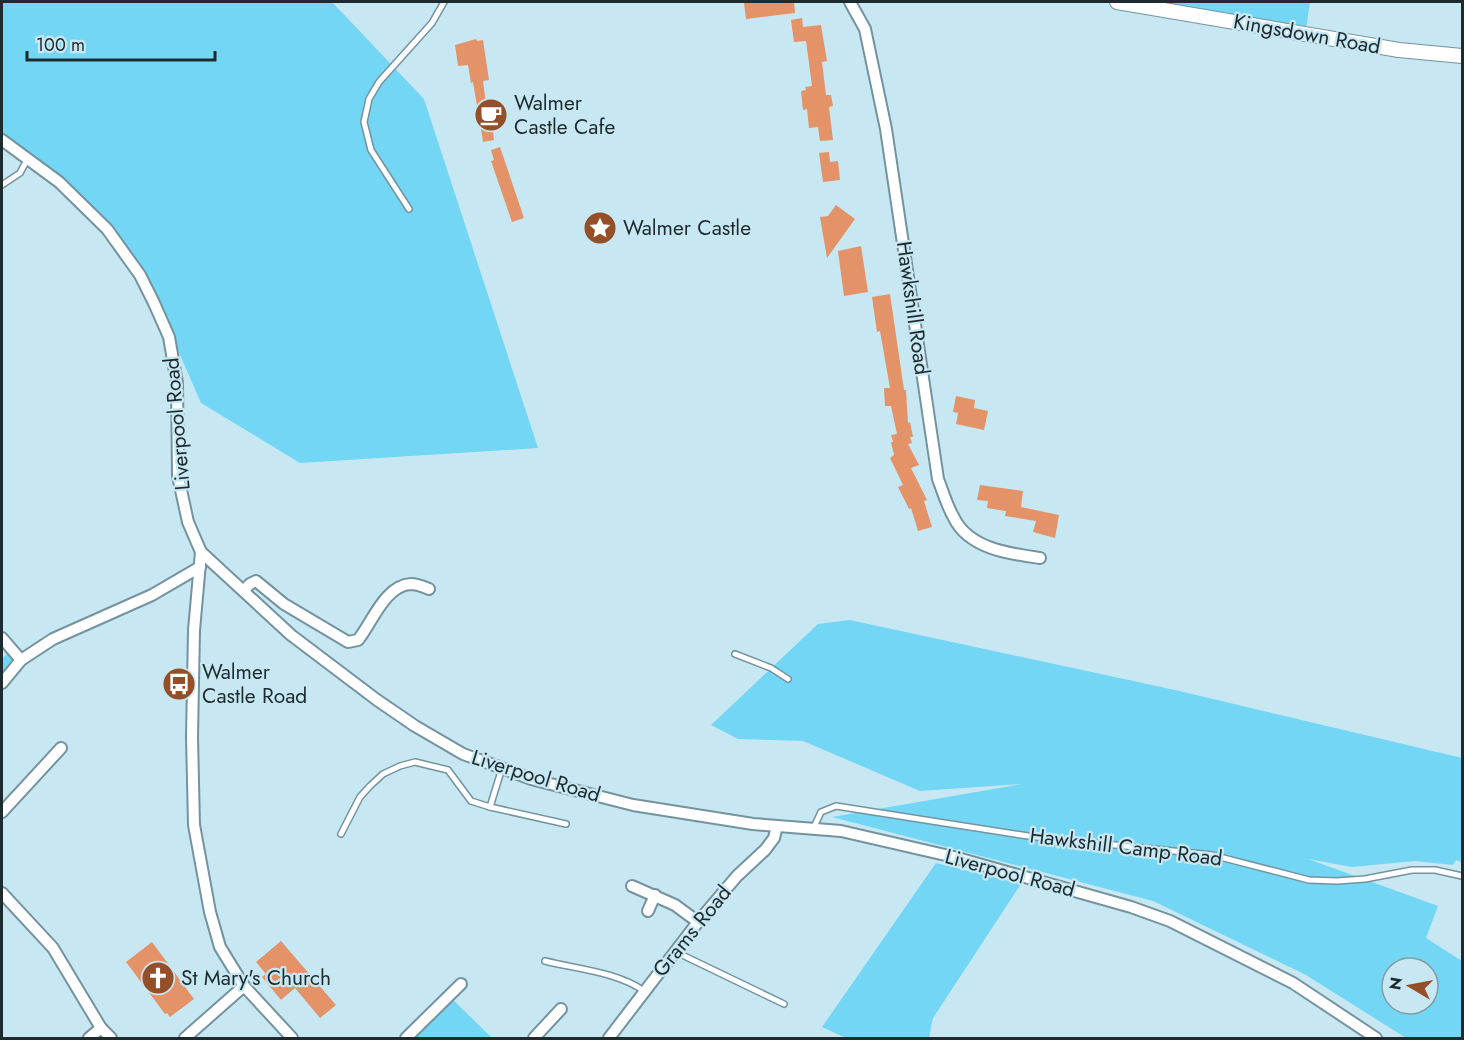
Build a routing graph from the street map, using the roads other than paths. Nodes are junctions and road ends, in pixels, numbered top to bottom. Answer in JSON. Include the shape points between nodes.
{"nodes":[{"id":1,"x":444,"y":2,"type":"edge"},
{"id":2,"x":850,"y":2,"type":"edge"},
{"id":3,"x":1117,"y":2,"type":"edge"},
{"id":4,"x":1462,"y":56,"type":"edge"},
{"id":5,"x":2,"y":140,"type":"edge"},
{"id":6,"x":28,"y":158,"type":"junction"},
{"id":7,"x":2,"y":185,"type":"edge"},
{"id":8,"x":409,"y":209,"type":"dead end"},
{"id":9,"x":201,"y":552,"type":"junction"},
{"id":10,"x":1041,"y":558,"type":"dead end"},
{"id":11,"x":200,"y":567,"type":"junction"},
{"id":12,"x":429,"y":589,"type":"dead end"},
{"id":13,"x":243,"y":591,"type":"junction"},
{"id":14,"x":2,"y":638,"type":"edge"},
{"id":15,"x":735,"y":654,"type":"dead end"},
{"id":16,"x":21,"y":660,"type":"junction"},
{"id":17,"x":788,"y":679,"type":"dead end"},
{"id":18,"x":2,"y":682,"type":"edge"},
{"id":19,"x":60,"y":748,"type":"dead end"},
{"id":20,"x":502,"y":768,"type":"junction"},
{"id":21,"x":490,"y":807,"type":"junction"},
{"id":22,"x":2,"y":812,"type":"edge"},
{"id":23,"x":566,"y":824,"type":"dead end"},
{"id":24,"x":777,"y":826,"type":"junction"},
{"id":25,"x":813,"y":829,"type":"junction"},
{"id":26,"x":341,"y":834,"type":"dead end"},
{"id":27,"x":1462,"y":876,"type":"edge"},
{"id":28,"x":632,"y":886,"type":"dead end"},
{"id":29,"x":2,"y":893,"type":"edge"},
{"id":30,"x":655,"y":895,"type":"junction"},
{"id":31,"x":648,"y":911,"type":"dead end"},
{"id":32,"x":698,"y":922,"type":"junction"},
{"id":33,"x":674,"y":951,"type":"junction"},
{"id":34,"x":545,"y":961,"type":"dead end"},
{"id":35,"x":461,"y":984,"type":"dead end"},
{"id":36,"x":244,"y":986,"type":"junction"},
{"id":37,"x":644,"y":991,"type":"junction"},
{"id":38,"x":784,"y":1004,"type":"dead end"},
{"id":39,"x":561,"y":1010,"type":"dead end"},
{"id":40,"x":101,"y":1028,"type":"junction"},
{"id":41,"x":89,"y":1038,"type":"edge"},
{"id":42,"x":111,"y":1038,"type":"edge"},
{"id":43,"x":185,"y":1038,"type":"edge"},
{"id":44,"x":292,"y":1038,"type":"edge"},
{"id":45,"x":406,"y":1038,"type":"edge"},
{"id":46,"x":534,"y":1038,"type":"edge"},
{"id":47,"x":609,"y":1038,"type":"edge"},
{"id":48,"x":1376,"y":1038,"type":"edge"}],
"edges":[{"from":1,"to":8,"type":"lane","via":[[432,23],[379,82],[369,99],[364,122],[371,150]]},
{"from":2,"to":10,"type":"street","name":"Hawkshill Road","via":[[865,29],[886,129],[938,479],[954,520],[963,531],[999,550]]},
{"from":3,"to":4,"type":"street","name":"Kingsdown Road","via":[[1399,50]]},
{"from":5,"to":6,"type":"street","name":"Liverpool Road"},
{"from":6,"to":7,"type":"lane","via":[[20,173]]},
{"from":6,"to":9,"type":"street","name":"Liverpool Road","via":[[59,182],[106,229],[140,275],[169,337],[177,383],[178,476],[188,522]]},
{"from":9,"to":11,"type":"street"},
{"from":9,"to":13,"type":"street","name":"Liverpool Road"},
{"from":11,"to":16,"type":"street","via":[[152,595],[54,639]]},
{"from":11,"to":36,"type":"street","via":[[192,737],[194,825],[220,947]]},
{"from":12,"to":13,"type":"street","via":[[411,584],[399,588],[381,602],[358,640],[348,642],[284,604],[256,581]]},
{"from":13,"to":20,"type":"street","name":"Liverpool Road","via":[[291,635],[415,726],[463,753]]},
{"from":14,"to":16,"type":"street"},
{"from":15,"to":17,"type":"lane"},
{"from":16,"to":18,"type":"street"},
{"from":19,"to":22,"type":"street"},
{"from":20,"to":21,"type":"lane"},
{"from":20,"to":24,"type":"street","name":"Liverpool Road","via":[[633,805]]},
{"from":21,"to":23,"type":"lane"},
{"from":21,"to":26,"type":"lane","via":[[471,801],[448,770],[415,762],[383,774],[370,786]]},
{"from":24,"to":25,"type":"street","name":"Liverpool Road"},
{"from":24,"to":32,"type":"street","name":"Grams Road","via":[[765,850]]},
{"from":25,"to":27,"type":"lane","name":"Hawkshill Camp Road","via":[[821,812],[836,807],[1017,834],[1212,855],[1309,880],[1365,879],[1412,870]]},
{"from":25,"to":48,"type":"street","name":"Liverpool Road","via":[[841,831],[954,857],[1170,921],[1293,984]]},
{"from":28,"to":30,"type":"street"},
{"from":29,"to":40,"type":"street","via":[[53,948]]},
{"from":30,"to":31,"type":"street"},
{"from":30,"to":32,"type":"street"},
{"from":32,"to":33,"type":"street","name":"Grams Road"},
{"from":33,"to":37,"type":"street","name":"Grams Road"},
{"from":33,"to":38,"type":"lane"},
{"from":34,"to":37,"type":"lane","via":[[634,984]]},
{"from":35,"to":45,"type":"street"},
{"from":36,"to":43,"type":"street"},
{"from":36,"to":44,"type":"street"},
{"from":37,"to":47,"type":"street","name":"Grams Road"},
{"from":39,"to":46,"type":"street"},
{"from":40,"to":41,"type":"street"},
{"from":40,"to":42,"type":"street"}]}
